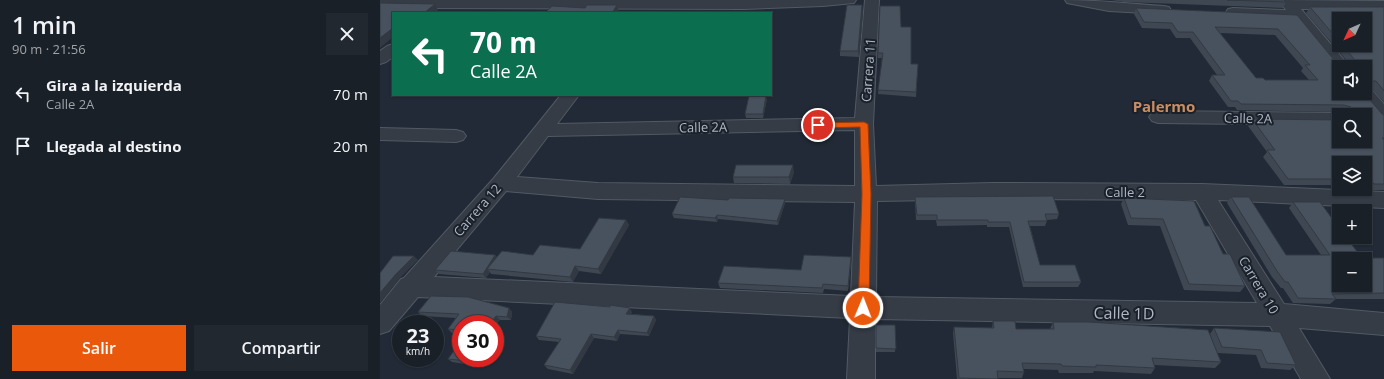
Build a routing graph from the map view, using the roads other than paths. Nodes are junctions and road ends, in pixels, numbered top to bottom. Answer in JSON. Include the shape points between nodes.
{"nodes":[{"id":1,"x":849,"y":0,"type":"edge"},
{"id":2,"x":872,"y":0,"type":"edge"},
{"id":3,"x":1072,"y":0,"type":"edge"},
{"id":4,"x":380,"y":3,"type":"edge"},
{"id":5,"x":1384,"y":5,"type":"edge"},
{"id":6,"x":1290,"y":7,"type":"edge"},
{"id":7,"x":448,"y":9,"type":"edge"},
{"id":8,"x":638,"y":9,"type":"edge"},
{"id":9,"x":1178,"y":10,"type":"edge"},
{"id":10,"x":1216,"y":12,"type":"edge"},
{"id":11,"x":392,"y":50,"type":"edge"},
{"id":12,"x":380,"y":59,"type":"edge"},
{"id":13,"x":1336,"y":60,"type":"edge"},
{"id":14,"x":569,"y":96,"type":"edge"},
{"id":15,"x":1371,"y":100,"type":"edge"},
{"id":16,"x":1384,"y":115,"type":"edge"},
{"id":17,"x":1158,"y":117,"type":"dead end"},
{"id":18,"x":1332,"y":118,"type":"edge"},
{"id":19,"x":1372,"y":119,"type":"edge"},
{"id":20,"x":1384,"y":119,"type":"edge"},
{"id":21,"x":864,"y":124,"type":"junction"},
{"id":22,"x":543,"y":130,"type":"junction"},
{"id":23,"x":380,"y":134,"type":"edge"},
{"id":24,"x":456,"y":136,"type":"dead end"},
{"id":25,"x":501,"y":183,"type":"junction"},
{"id":26,"x":1202,"y":192,"type":"junction"},
{"id":27,"x":866,"y":194,"type":"junction"},
{"id":28,"x":1384,"y":200,"type":"edge"},
{"id":29,"x":410,"y":286,"type":"junction"},
{"id":30,"x":863,"y":308,"type":"junction"},
{"id":31,"x":1277,"y":316,"type":"junction"},
{"id":32,"x":380,"y":323,"type":"edge"},
{"id":33,"x":1384,"y":324,"type":"edge"},
{"id":34,"x":861,"y":379,"type":"edge"},
{"id":35,"x":1316,"y":379,"type":"edge"}],
"edges":[{"from":1,"to":8,"type":"street","via":[[783,5]]},
{"from":2,"to":21,"type":"street","name":"Carrera 11"},
{"from":3,"to":9,"type":"street","via":[[1109,7]]},
{"from":4,"to":7,"type":"street"},
{"from":5,"to":6,"type":"street"},
{"from":6,"to":10,"type":"street"},
{"from":6,"to":13,"type":"street"},
{"from":7,"to":8,"type":"street"},
{"from":11,"to":12,"type":"street"},
{"from":14,"to":22,"type":"street","name":"Carrera 12"},
{"from":15,"to":16,"type":"street"},
{"from":17,"to":18,"type":"street","name":"Calle 2A"},
{"from":19,"to":20,"type":"street"},
{"from":21,"to":22,"type":"street","name":"Calle 2A"},
{"from":21,"to":27,"type":"street","name":"Carrera 11"},
{"from":22,"to":25,"type":"street","name":"Carrera 12"},
{"from":23,"to":24,"type":"street"},
{"from":25,"to":27,"type":"street","name":"Calle 2","via":[[598,191]]},
{"from":25,"to":29,"type":"street","name":"Carrera 12"},
{"from":26,"to":27,"type":"street","name":"Calle 2","via":[[992,191]]},
{"from":26,"to":28,"type":"street","name":"Calle 2"},
{"from":26,"to":31,"type":"street","name":"Carrera 10"},
{"from":27,"to":30,"type":"street","name":"Carrera 11"},
{"from":29,"to":30,"type":"street","name":"Calle 1D"},
{"from":29,"to":32,"type":"street","name":"Carrera 12"},
{"from":30,"to":31,"type":"street","name":"Calle 1D"},
{"from":30,"to":34,"type":"street","name":"Carrera 11"},
{"from":31,"to":33,"type":"street","name":"Calle 1D"},
{"from":31,"to":35,"type":"street","name":"Carrera 10"}]}
